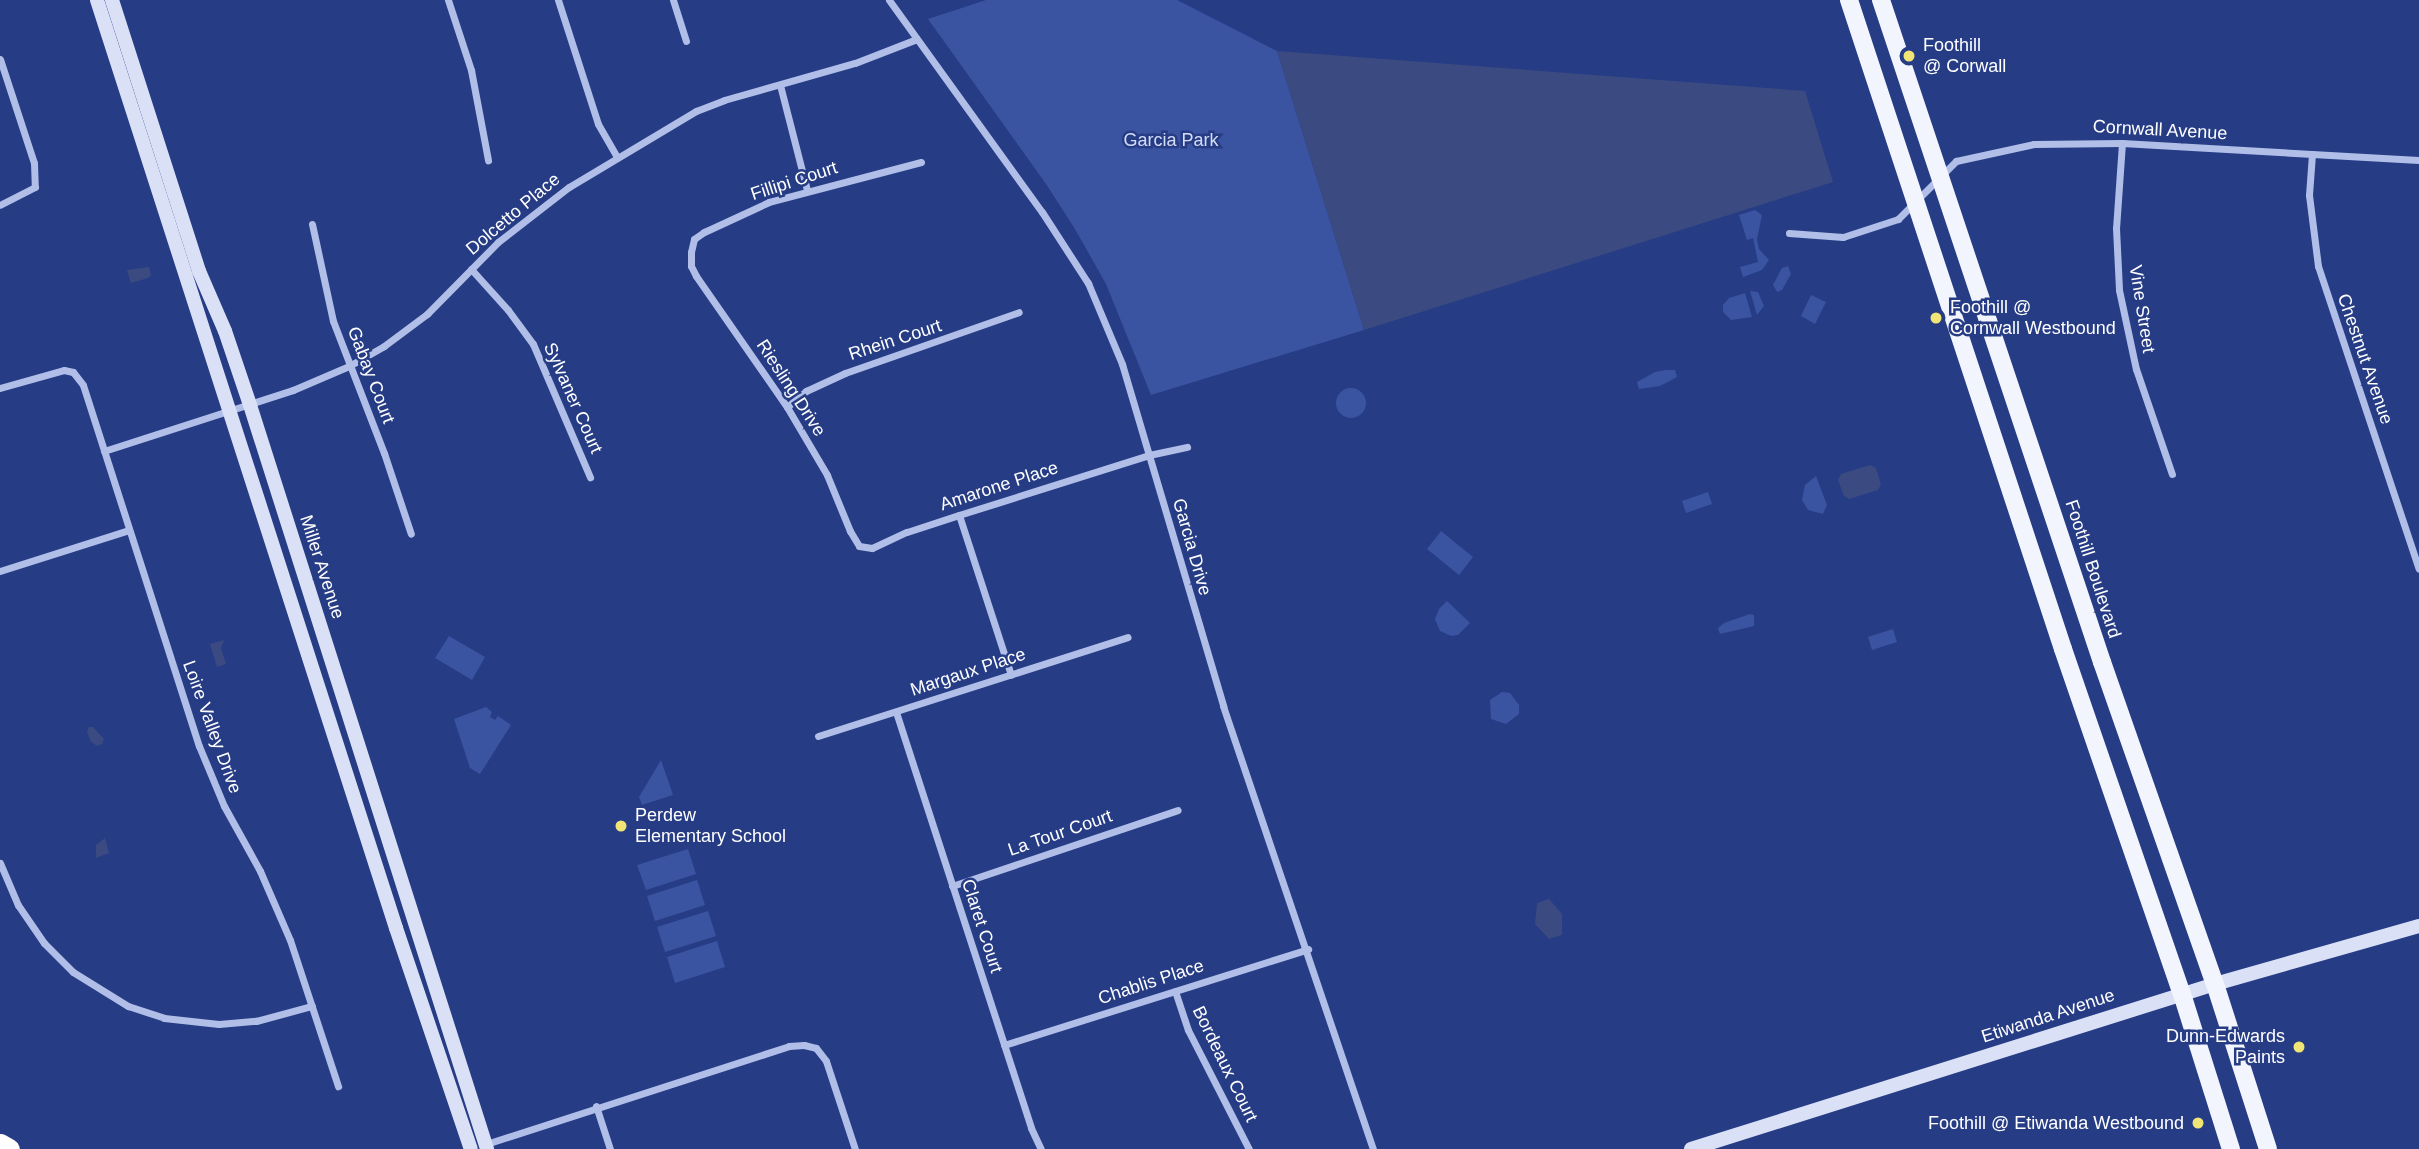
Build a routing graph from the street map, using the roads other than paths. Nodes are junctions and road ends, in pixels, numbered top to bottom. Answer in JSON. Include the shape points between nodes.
{"nodes":[{"id":1,"x":97,"y":0,"type":"edge"},
{"id":2,"x":112,"y":0,"type":"edge"},
{"id":3,"x":449,"y":0,"type":"edge"},
{"id":4,"x":558,"y":0,"type":"edge"},
{"id":5,"x":673,"y":0,"type":"edge"},
{"id":6,"x":889,"y":0,"type":"edge"},
{"id":7,"x":1849,"y":0,"type":"edge"},
{"id":8,"x":1881,"y":0,"type":"edge"},
{"id":9,"x":917,"y":38,"type":"junction"},
{"id":10,"x":686,"y":41,"type":"dead end"},
{"id":11,"x":0,"y":59,"type":"edge"},
{"id":12,"x":780,"y":85,"type":"junction"},
{"id":13,"x":2122,"y":143,"type":"junction"},
{"id":14,"x":2312,"y":154,"type":"junction"},
{"id":15,"x":617,"y":157,"type":"junction"},
{"id":16,"x":488,"y":160,"type":"dead end"},
{"id":17,"x":2419,"y":160,"type":"edge"},
{"id":18,"x":921,"y":162,"type":"dead end"},
{"id":19,"x":1940,"y":178,"type":"junction"},
{"id":20,"x":807,"y":190,"type":"junction"},
{"id":21,"x":1918,"y":201,"type":"junction"},
{"id":22,"x":0,"y":205,"type":"edge"},
{"id":23,"x":312,"y":224,"type":"dead end"},
{"id":24,"x":1789,"y":233,"type":"dead end"},
{"id":25,"x":691,"y":252,"type":"joint"},
{"id":26,"x":471,"y":269,"type":"junction"},
{"id":27,"x":1019,"y":312,"type":"dead end"},
{"id":28,"x":349,"y":366,"type":"junction"},
{"id":29,"x":0,"y":388,"type":"edge"},
{"id":30,"x":250,"y":405,"type":"junction"},
{"id":31,"x":787,"y":407,"type":"junction"},
{"id":32,"x":229,"y":411,"type":"junction"},
{"id":33,"x":1187,"y":447,"type":"dead end"},
{"id":34,"x":104,"y":451,"type":"junction"},
{"id":35,"x":1149,"y":455,"type":"junction"},
{"id":36,"x":2172,"y":474,"type":"dead end"},
{"id":37,"x":590,"y":477,"type":"dead end"},
{"id":38,"x":959,"y":515,"type":"junction"},
{"id":39,"x":129,"y":530,"type":"junction"},
{"id":40,"x":411,"y":534,"type":"dead end"},
{"id":41,"x":859,"y":546,"type":"joint"},
{"id":42,"x":2419,"y":569,"type":"edge"},
{"id":43,"x":0,"y":571,"type":"edge"},
{"id":44,"x":1128,"y":637,"type":"dead end"},
{"id":45,"x":1010,"y":675,"type":"junction"},
{"id":46,"x":896,"y":712,"type":"junction"},
{"id":47,"x":818,"y":736,"type":"dead end"},
{"id":48,"x":1178,"y":810,"type":"dead end"},
{"id":49,"x":0,"y":863,"type":"edge"},
{"id":50,"x":952,"y":886,"type":"junction"},
{"id":51,"x":2419,"y":926,"type":"edge"},
{"id":52,"x":1308,"y":949,"type":"junction"},
{"id":53,"x":2215,"y":984,"type":"junction"},
{"id":54,"x":1175,"y":991,"type":"junction"},
{"id":55,"x":2182,"y":994,"type":"junction"},
{"id":56,"x":312,"y":1006,"type":"junction"},
{"id":57,"x":1004,"y":1045,"type":"junction"},
{"id":58,"x":338,"y":1086,"type":"dead end"},
{"id":59,"x":596,"y":1106,"type":"junction"},
{"id":60,"x":0,"y":1144,"type":"edge"},
{"id":61,"x":479,"y":1148,"type":"edge"},
{"id":62,"x":9,"y":1149,"type":"edge"},
{"id":63,"x":610,"y":1149,"type":"edge"},
{"id":64,"x":855,"y":1149,"type":"edge"},
{"id":65,"x":1041,"y":1149,"type":"edge"},
{"id":66,"x":1249,"y":1149,"type":"edge"},
{"id":67,"x":1373,"y":1149,"type":"edge"},
{"id":68,"x":1691,"y":1149,"type":"edge"},
{"id":69,"x":2231,"y":1149,"type":"edge"},
{"id":70,"x":2268,"y":1149,"type":"edge"}],
"edges":[{"from":1,"to":32,"type":"main road"},
{"from":2,"to":30,"type":"main road","name":"Miller Avenue","via":[[199,271]]},
{"from":3,"to":16,"type":"street","via":[[469,62]]},
{"from":4,"to":15,"type":"street","via":[[598,124]]},
{"from":5,"to":10,"type":"street"},
{"from":6,"to":9,"type":"street","name":"Garcia Drive"},
{"from":7,"to":21,"type":"main road"},
{"from":8,"to":19,"type":"main road","name":"Foothill Boulevard"},
{"from":9,"to":12,"type":"street","name":"Dolcetto Place","via":[[855,63]]},
{"from":9,"to":35,"type":"street","name":"Garcia Drive","via":[[1088,283],[1122,364]]},
{"from":11,"to":22,"type":"street","via":[[34,163],[35,187]]},
{"from":12,"to":15,"type":"street","name":"Dolcetto Place","via":[[696,111]]},
{"from":12,"to":20,"type":"street"},
{"from":13,"to":14,"type":"street","name":"Cornwall Avenue"},
{"from":13,"to":19,"type":"street","name":"Cornwall Avenue","via":[[2010,147],[1956,161]]},
{"from":13,"to":36,"type":"street","name":"Vine Street","via":[[2116,228],[2119,290],[2136,369]]},
{"from":14,"to":17,"type":"street","name":"Cornwall Avenue"},
{"from":14,"to":42,"type":"street","name":"Chestnut Avenue","via":[[2309,195],[2318,266]]},
{"from":15,"to":26,"type":"street","name":"Dolcetto Place","via":[[569,187]]},
{"from":18,"to":20,"type":"street","name":"Fillipi Court"},
{"from":19,"to":21,"type":"street","name":"Cornwall Avenue"},
{"from":19,"to":53,"type":"main road","name":"Foothill Boulevard"},
{"from":20,"to":25,"type":"street","name":"Fillipi Court","via":[[704,232],[694,239]]},
{"from":21,"to":24,"type":"street","name":"Cornwall Avenue","via":[[1898,219],[1843,237]]},
{"from":21,"to":55,"type":"main road","via":[[2063,649]]},
{"from":23,"to":28,"type":"street","name":"Gabay Court","via":[[327,298]]},
{"from":25,"to":31,"type":"street","name":"Riesling Drive","via":[[696,276]]},
{"from":26,"to":28,"type":"street","name":"Dolcetto Place","via":[[407,330]]},
{"from":26,"to":37,"type":"street","name":"Sylvaner Court","via":[[533,344]]},
{"from":27,"to":31,"type":"street","name":"Rhein Court","via":[[845,373],[806,391]]},
{"from":28,"to":30,"type":"street","name":"Dolcetto Place"},
{"from":28,"to":40,"type":"street","name":"Gabay Court"},
{"from":29,"to":34,"type":"street","name":"Loire Valley Drive","via":[[54,371],[73,372],[83,385]]},
{"from":30,"to":32,"type":"street","name":"Dolcetto Place"},
{"from":30,"to":61,"type":"main road","name":"Miller Avenue"},
{"from":31,"to":41,"type":"street","name":"Riesling Drive","via":[[827,475]]},
{"from":32,"to":34,"type":"street","name":"Dolcetto Place"},
{"from":32,"to":61,"type":"main road","via":[[396,928]]},
{"from":33,"to":35,"type":"street","name":"Amarone Place"},
{"from":34,"to":39,"type":"street","name":"Loire Valley Drive"},
{"from":35,"to":38,"type":"street","name":"Amarone Place"},
{"from":35,"to":52,"type":"street","name":"Garcia Drive","via":[[1223,706]]},
{"from":38,"to":41,"type":"street","name":"Amarone Place","via":[[872,548]]},
{"from":38,"to":45,"type":"street"},
{"from":39,"to":43,"type":"street"},
{"from":39,"to":56,"type":"street","name":"Loire Valley Drive","via":[[199,746],[290,940]]},
{"from":44,"to":45,"type":"street","name":"Margaux Place"},
{"from":45,"to":46,"type":"street","name":"Margaux Place"},
{"from":46,"to":47,"type":"street","name":"Margaux Place"},
{"from":46,"to":50,"type":"street","name":"Claret Court"},
{"from":48,"to":50,"type":"street","name":"La Tour Court"},
{"from":49,"to":56,"type":"street","via":[[18,905],[44,943],[73,972],[128,1006],[164,1018],[219,1024],[256,1021]]},
{"from":50,"to":57,"type":"street","name":"Claret Court"},
{"from":51,"to":53,"type":"main road","name":"Etiwanda Avenue"},
{"from":52,"to":54,"type":"street","name":"Chablis Place"},
{"from":52,"to":67,"type":"street","name":"Garcia Drive"},
{"from":53,"to":55,"type":"main road","name":"Etiwanda Avenue"},
{"from":53,"to":70,"type":"main road","name":"Foothill Boulevard"},
{"from":54,"to":57,"type":"street","name":"Chablis Place"},
{"from":54,"to":66,"type":"street","name":"Bordeaux Court","via":[[1188,1030]]},
{"from":55,"to":68,"type":"main road","name":"Etiwanda Avenue"},
{"from":55,"to":69,"type":"main road"},
{"from":56,"to":58,"type":"street","name":"Loire Valley Drive"},
{"from":57,"to":65,"type":"street","name":"Claret Court"},
{"from":59,"to":61,"type":"street"},
{"from":59,"to":63,"type":"street"},
{"from":59,"to":64,"type":"street","via":[[804,1045],[816,1048],[826,1061]]},
{"from":60,"to":62,"type":"highway"}]}
